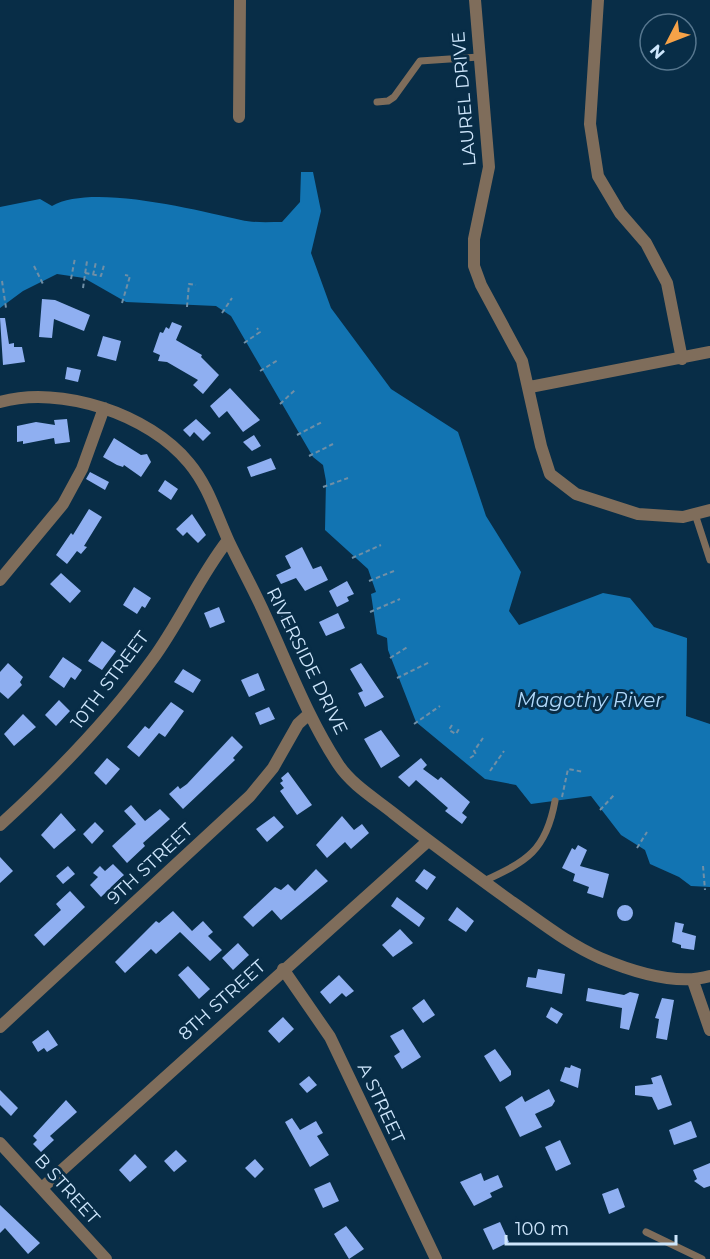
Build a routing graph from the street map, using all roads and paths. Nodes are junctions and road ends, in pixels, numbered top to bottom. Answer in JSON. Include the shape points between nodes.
{"nodes":[{"id":1,"x":240,"y":0,"type":"edge"},
{"id":2,"x":475,"y":0,"type":"edge"},
{"id":3,"x":598,"y":0,"type":"edge"},
{"id":4,"x":479,"y":57,"type":"junction"},
{"id":5,"x":377,"y":102,"type":"dead end"},
{"id":6,"x":239,"y":117,"type":"dead end"},
{"id":7,"x":75,"y":258,"type":"dead end"},
{"id":8,"x":87,"y":261,"type":"dead end"},
{"id":9,"x":96,"y":262,"type":"dead end"},
{"id":10,"x":104,"y":265,"type":"dead end"},
{"id":11,"x":34,"y":266,"type":"dead end"},
{"id":12,"x":85,"y":273,"type":"junction"},
{"id":13,"x":93,"y":275,"type":"junction"},
{"id":14,"x":125,"y":275,"type":"dead end"},
{"id":15,"x":130,"y":276,"type":"junction"},
{"id":16,"x":135,"y":277,"type":"dead end"},
{"id":17,"x":71,"y":279,"type":"dead end"},
{"id":18,"x":2,"y":281,"type":"dead end"},
{"id":19,"x":196,"y":285,"type":"dead end"},
{"id":20,"x":44,"y":286,"type":"dead end"},
{"id":21,"x":83,"y":288,"type":"dead end"},
{"id":22,"x":232,"y":298,"type":"dead end"},
{"id":23,"x":122,"y":303,"type":"dead end"},
{"id":24,"x":187,"y":307,"type":"dead end"},
{"id":25,"x":6,"y":308,"type":"dead end"},
{"id":26,"x":222,"y":313,"type":"dead end"},
{"id":27,"x":257,"y":328,"type":"dead end"},
{"id":28,"x":244,"y":343,"type":"dead end"},
{"id":29,"x":710,"y":352,"type":"edge"},
{"id":30,"x":682,"y":359,"type":"junction"},
{"id":31,"x":278,"y":360,"type":"dead end"},
{"id":32,"x":260,"y":370,"type":"dead end"},
{"id":33,"x":530,"y":387,"type":"junction"},
{"id":34,"x":296,"y":389,"type":"dead end"},
{"id":35,"x":0,"y":402,"type":"edge"},
{"id":36,"x":280,"y":404,"type":"dead end"},
{"id":37,"x":104,"y":408,"type":"junction"},
{"id":38,"x":322,"y":422,"type":"dead end"},
{"id":39,"x":297,"y":435,"type":"dead end"},
{"id":40,"x":333,"y":444,"type":"dead end"},
{"id":41,"x":309,"y":456,"type":"dead end"},
{"id":42,"x":348,"y":478,"type":"dead end"},
{"id":43,"x":323,"y":487,"type":"dead end"},
{"id":44,"x":710,"y":510,"type":"edge"},
{"id":45,"x":695,"y":514,"type":"junction"},
{"id":46,"x":228,"y":540,"type":"junction"},
{"id":47,"x":381,"y":545,"type":"dead end"},
{"id":48,"x":352,"y":558,"type":"dead end"},
{"id":49,"x":710,"y":560,"type":"edge"},
{"id":50,"x":394,"y":571,"type":"dead end"},
{"id":51,"x":0,"y":580,"type":"edge"},
{"id":52,"x":369,"y":581,"type":"dead end"},
{"id":53,"x":400,"y":599,"type":"dead end"},
{"id":54,"x":370,"y":612,"type":"dead end"},
{"id":55,"x":409,"y":646,"type":"dead end"},
{"id":56,"x":390,"y":658,"type":"dead end"},
{"id":57,"x":430,"y":662,"type":"dead end"},
{"id":58,"x":397,"y":678,"type":"dead end"},
{"id":59,"x":440,"y":706,"type":"dead end"},
{"id":60,"x":309,"y":714,"type":"junction"},
{"id":61,"x":414,"y":724,"type":"dead end"},
{"id":62,"x":452,"y":725,"type":"dead end"},
{"id":63,"x":460,"y":727,"type":"dead end"},
{"id":64,"x":453,"y":732,"type":"junction"},
{"id":65,"x":451,"y":736,"type":"dead end"},
{"id":66,"x":483,"y":738,"type":"dead end"},
{"id":67,"x":504,"y":751,"type":"dead end"},
{"id":68,"x":470,"y":758,"type":"dead end"},
{"id":69,"x":490,"y":771,"type":"dead end"},
{"id":70,"x":584,"y":772,"type":"dead end"},
{"id":71,"x":614,"y":795,"type":"dead end"},
{"id":72,"x":558,"y":802,"type":"joint"},
{"id":73,"x":600,"y":810,"type":"dead end"},
{"id":74,"x":0,"y":825,"type":"edge"},
{"id":75,"x":647,"y":832,"type":"dead end"},
{"id":76,"x":428,"y":841,"type":"junction"},
{"id":77,"x":637,"y":848,"type":"dead end"},
{"id":78,"x":703,"y":866,"type":"dead end"},
{"id":79,"x":484,"y":881,"type":"junction"},
{"id":80,"x":705,"y":890,"type":"dead end"},
{"id":81,"x":283,"y":969,"type":"junction"},
{"id":82,"x":710,"y":976,"type":"edge"},
{"id":83,"x":693,"y":981,"type":"junction"},
{"id":84,"x":0,"y":1027,"type":"edge"},
{"id":85,"x":710,"y":1030,"type":"edge"},
{"id":86,"x":0,"y":1143,"type":"edge"},
{"id":87,"x":42,"y":1188,"type":"junction"},
{"id":88,"x":646,"y":1232,"type":"dead end"},
{"id":89,"x":106,"y":1259,"type":"edge"},
{"id":90,"x":436,"y":1259,"type":"edge"},
{"id":91,"x":702,"y":1259,"type":"edge"}],
"edges":[{"from":1,"to":6,"type":"street"},
{"from":2,"to":4,"type":"street","name":"LAUREL DRIVE"},
{"from":3,"to":30,"type":"street","via":[[590,124],[598,176],[620,213],[646,243],[667,283]]},
{"from":4,"to":5,"type":"lane","via":[[420,61],[394,97]]},
{"from":4,"to":33,"type":"street","name":"LAUREL DRIVE","via":[[489,167],[474,239],[474,266],[515,344]]},
{"from":7,"to":17,"type":"path"},
{"from":8,"to":12,"type":"path"},
{"from":9,"to":13,"type":"path"},
{"from":10,"to":13,"type":"path","via":[[101,276]]},
{"from":11,"to":20,"type":"path"},
{"from":12,"to":13,"type":"path"},
{"from":12,"to":21,"type":"path"},
{"from":14,"to":15,"type":"path"},
{"from":15,"to":16,"type":"path"},
{"from":15,"to":23,"type":"path"},
{"from":18,"to":25,"type":"path"},
{"from":19,"to":24,"type":"path","via":[[189,284]]},
{"from":22,"to":26,"type":"path"},
{"from":27,"to":28,"type":"path","via":[[260,332]]},
{"from":29,"to":30,"type":"street"},
{"from":30,"to":33,"type":"street"},
{"from":31,"to":32,"type":"path"},
{"from":33,"to":45,"type":"street","name":"LAUREL DRIVE","via":[[545,462],[550,474],[561,484],[597,503],[638,514],[683,518]]},
{"from":34,"to":36,"type":"path"},
{"from":35,"to":37,"type":"street","name":"RIVERSIDE DRIVE","via":[[57,397]]},
{"from":37,"to":46,"type":"street","name":"RIVERSIDE DRIVE","via":[[158,434],[189,462],[210,493]]},
{"from":37,"to":51,"type":"street","via":[[82,469],[63,504]]},
{"from":38,"to":39,"type":"path"},
{"from":40,"to":41,"type":"path"},
{"from":42,"to":43,"type":"path"},
{"from":44,"to":45,"type":"street","name":"LAUREL DRIVE"},
{"from":45,"to":49,"type":"lane"},
{"from":46,"to":60,"type":"street","name":"RIVERSIDE DRIVE"},
{"from":46,"to":74,"type":"street","name":"10TH STREET","via":[[154,658],[108,717],[69,761]]},
{"from":47,"to":48,"type":"path"},
{"from":50,"to":52,"type":"path"},
{"from":53,"to":54,"type":"path"},
{"from":55,"to":56,"type":"path"},
{"from":57,"to":58,"type":"path"},
{"from":59,"to":61,"type":"path"},
{"from":60,"to":76,"type":"street","name":"RIVERSIDE DRIVE","via":[[352,781]]},
{"from":60,"to":84,"type":"street","name":"9TH STREET","via":[[298,724],[273,768],[250,796]]},
{"from":62,"to":64,"type":"path","via":[[449,730]]},
{"from":63,"to":64,"type":"path","via":[[456,734]]},
{"from":64,"to":65,"type":"path"},
{"from":66,"to":68,"type":"path"},
{"from":67,"to":69,"type":"path"},
{"from":70,"to":72,"type":"path","via":[[568,769]]},
{"from":71,"to":73,"type":"path"},
{"from":72,"to":79,"type":"lane","via":[[536,852]]},
{"from":75,"to":77,"type":"path"},
{"from":76,"to":79,"type":"street","name":"RIVERSIDE DRIVE"},
{"from":76,"to":81,"type":"street","name":"8TH STREET"},
{"from":78,"to":80,"type":"path"},
{"from":79,"to":83,"type":"street","name":"RIVERSIDE DRIVE","via":[[567,941],[601,958]]},
{"from":81,"to":87,"type":"street","name":"8TH STREET"},
{"from":81,"to":90,"type":"street","name":"A STREET","via":[[330,1038]]},
{"from":82,"to":83,"type":"street","name":"RIVERSIDE DRIVE"},
{"from":83,"to":85,"type":"street"},
{"from":86,"to":87,"type":"street","name":"B STREET"},
{"from":87,"to":89,"type":"street","name":"B STREET"},
{"from":88,"to":91,"type":"lane"}]}
